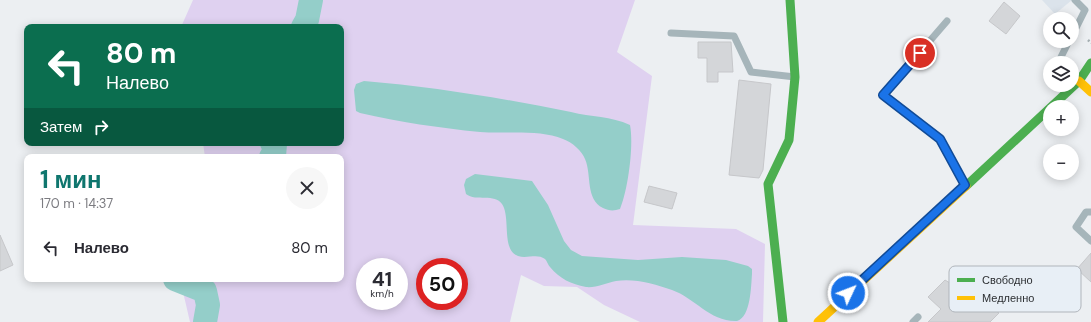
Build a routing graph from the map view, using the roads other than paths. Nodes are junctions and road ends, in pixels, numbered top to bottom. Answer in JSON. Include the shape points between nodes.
{"nodes":[{"id":1,"x":790,"y":0,"type":"edge"},
{"id":2,"x":1075,"y":0,"type":"edge"},
{"id":3,"x":947,"y":21,"type":"dead end"},
{"id":4,"x":1079,"y":22,"type":"edge"},
{"id":5,"x":671,"y":33,"type":"dead end"},
{"id":6,"x":1091,"y":63,"type":"edge"},
{"id":7,"x":1079,"y":75,"type":"edge"},
{"id":8,"x":1091,"y":76,"type":"edge"},
{"id":9,"x":795,"y":77,"type":"junction"},
{"id":10,"x":1079,"y":78,"type":"edge"},
{"id":11,"x":1079,"y":81,"type":"edge"},
{"id":12,"x":1061,"y":92,"type":"edge"},
{"id":13,"x":1091,"y":92,"type":"edge"},
{"id":14,"x":965,"y":185,"type":"junction"},
{"id":15,"x":1091,"y":212,"type":"edge"},
{"id":16,"x":1091,"y":241,"type":"edge"},
{"id":17,"x":783,"y":322,"type":"edge"},
{"id":18,"x":818,"y":322,"type":"edge"}],
"edges":[{"from":1,"to":9,"type":"main road"},
{"from":2,"to":4,"type":"lane","via":[[1085,10]]},
{"from":3,"to":14,"type":"lane","via":[[883,95],[940,139]]},
{"from":5,"to":9,"type":"lane","via":[[734,36],[751,72]]},
{"from":6,"to":7,"type":"main road"},
{"from":8,"to":10,"type":"main road"},
{"from":9,"to":17,"type":"main road","via":[[789,140],[768,184]]},
{"from":11,"to":13,"type":"main road"},
{"from":12,"to":14,"type":"main road"},
{"from":14,"to":18,"type":"main road"},
{"from":15,"to":16,"type":"lane","via":[[1086,212],[1076,227]]}]}
